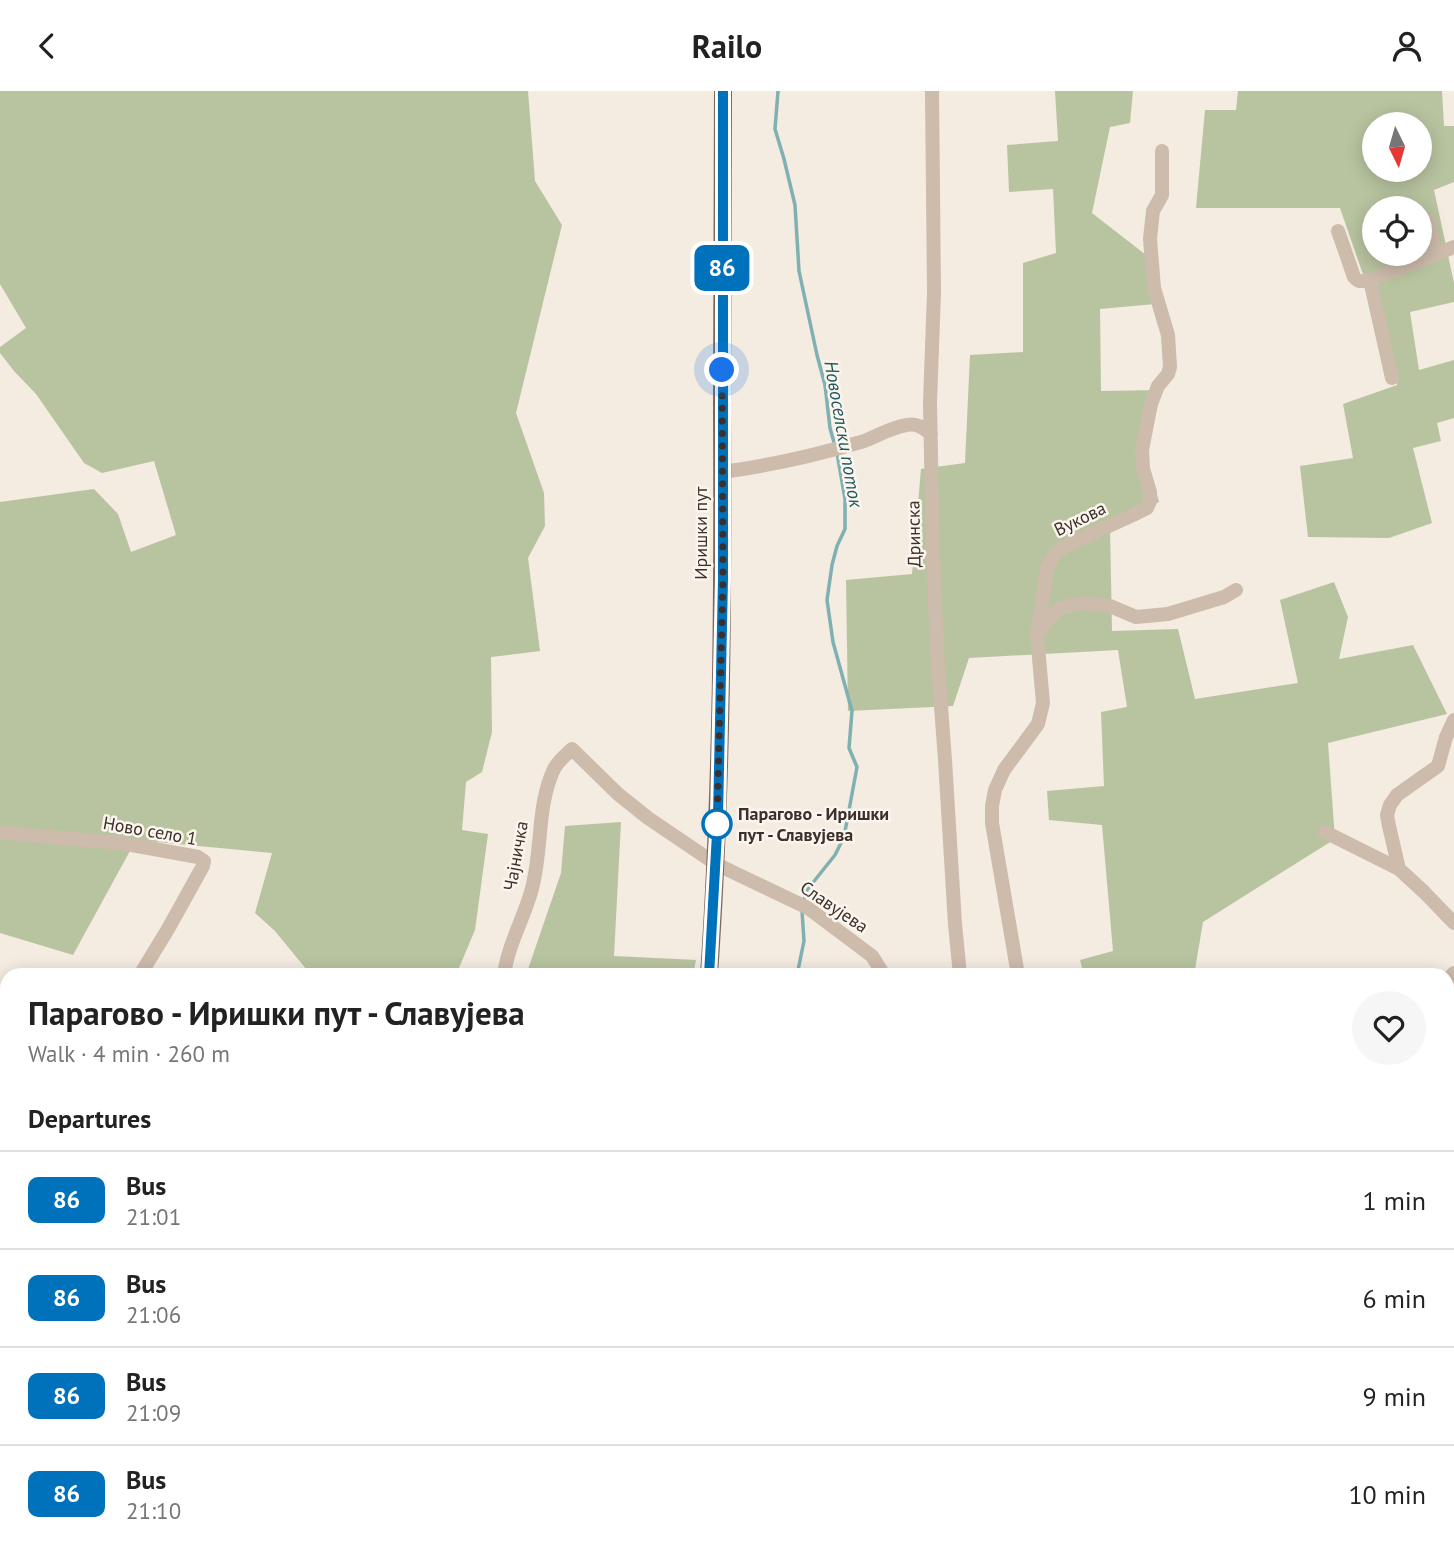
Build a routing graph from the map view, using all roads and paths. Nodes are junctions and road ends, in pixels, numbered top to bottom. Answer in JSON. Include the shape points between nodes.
{"nodes":[{"id":1,"x":723,"y":91,"type":"edge"},
{"id":2,"x":932,"y":91,"type":"edge"},
{"id":3,"x":1162,"y":151,"type":"dead end"},
{"id":4,"x":1338,"y":231,"type":"dead end"},
{"id":5,"x":1432,"y":237,"type":"edge"},
{"id":6,"x":1454,"y":247,"type":"edge"},
{"id":7,"x":1435,"y":254,"type":"junction"},
{"id":8,"x":1370,"y":280,"type":"junction"},
{"id":9,"x":1392,"y":378,"type":"dead end"},
{"id":10,"x":930,"y":403,"type":"junction"},
{"id":11,"x":909,"y":424,"type":"junction"},
{"id":12,"x":931,"y":434,"type":"junction"},
{"id":13,"x":722,"y":472,"type":"junction"},
{"id":14,"x":1236,"y":590,"type":"dead end"},
{"id":15,"x":1037,"y":635,"type":"junction"},
{"id":16,"x":1454,"y":720,"type":"edge"},
{"id":17,"x":572,"y":749,"type":"joint"},
{"id":18,"x":0,"y":832,"type":"edge"},
{"id":19,"x":1325,"y":832,"type":"dead end"},
{"id":20,"x":716,"y":864,"type":"junction"},
{"id":21,"x":1399,"y":869,"type":"junction"},
{"id":22,"x":1454,"y":923,"type":"edge"},
{"id":23,"x":144,"y":968,"type":"edge"},
{"id":24,"x":506,"y":968,"type":"edge"},
{"id":25,"x":709,"y":968,"type":"edge"},
{"id":26,"x":880,"y":968,"type":"edge"},
{"id":27,"x":959,"y":968,"type":"edge"},
{"id":28,"x":1017,"y":968,"type":"edge"}],
"edges":[{"from":1,"to":13,"type":"main road","name":"Иришки пут"},
{"from":2,"to":10,"type":"street","name":"Дринска"},
{"from":3,"to":15,"type":"street","name":"Вукова","via":[[1162,195],[1153,211],[1150,239],[1154,288],[1168,335],[1171,367],[1151,404],[1142,450],[1150,501],[1147,508],[1058,551],[1047,569]]},
{"from":4,"to":8,"type":"street","via":[[1354,277]]},
{"from":5,"to":7,"type":"street"},
{"from":6,"to":7,"type":"street"},
{"from":7,"to":8,"type":"street"},
{"from":8,"to":9,"type":"street"},
{"from":10,"to":11,"type":"street"},
{"from":10,"to":12,"type":"street","name":"Дринска"},
{"from":11,"to":12,"type":"street"},
{"from":11,"to":13,"type":"street","via":[[827,451]]},
{"from":12,"to":27,"type":"street","name":"Дринска","via":[[938,666]]},
{"from":13,"to":20,"type":"main road","name":"Иришки пут"},
{"from":14,"to":15,"type":"street","via":[[1168,614],[1136,617],[1111,606],[1083,603],[1060,608]]},
{"from":15,"to":28,"type":"street","name":"Вукова","via":[[1043,703],[1038,724],[1004,770],[992,806]]},
{"from":16,"to":21,"type":"street","via":[[1438,766],[1396,795],[1390,805],[1387,815]]},
{"from":17,"to":20,"type":"street","name":"Славујева","via":[[648,818]]},
{"from":17,"to":24,"type":"street","name":"Чајничка","via":[[555,766],[547,788],[531,892]]},
{"from":18,"to":23,"type":"street","name":"Ново село 1","via":[[121,843],[204,860]]},
{"from":19,"to":21,"type":"street"},
{"from":20,"to":25,"type":"main road","name":"Иришки пут"},
{"from":20,"to":26,"type":"street","name":"Славујева","via":[[808,908],[872,956]]},
{"from":21,"to":22,"type":"street"}]}
